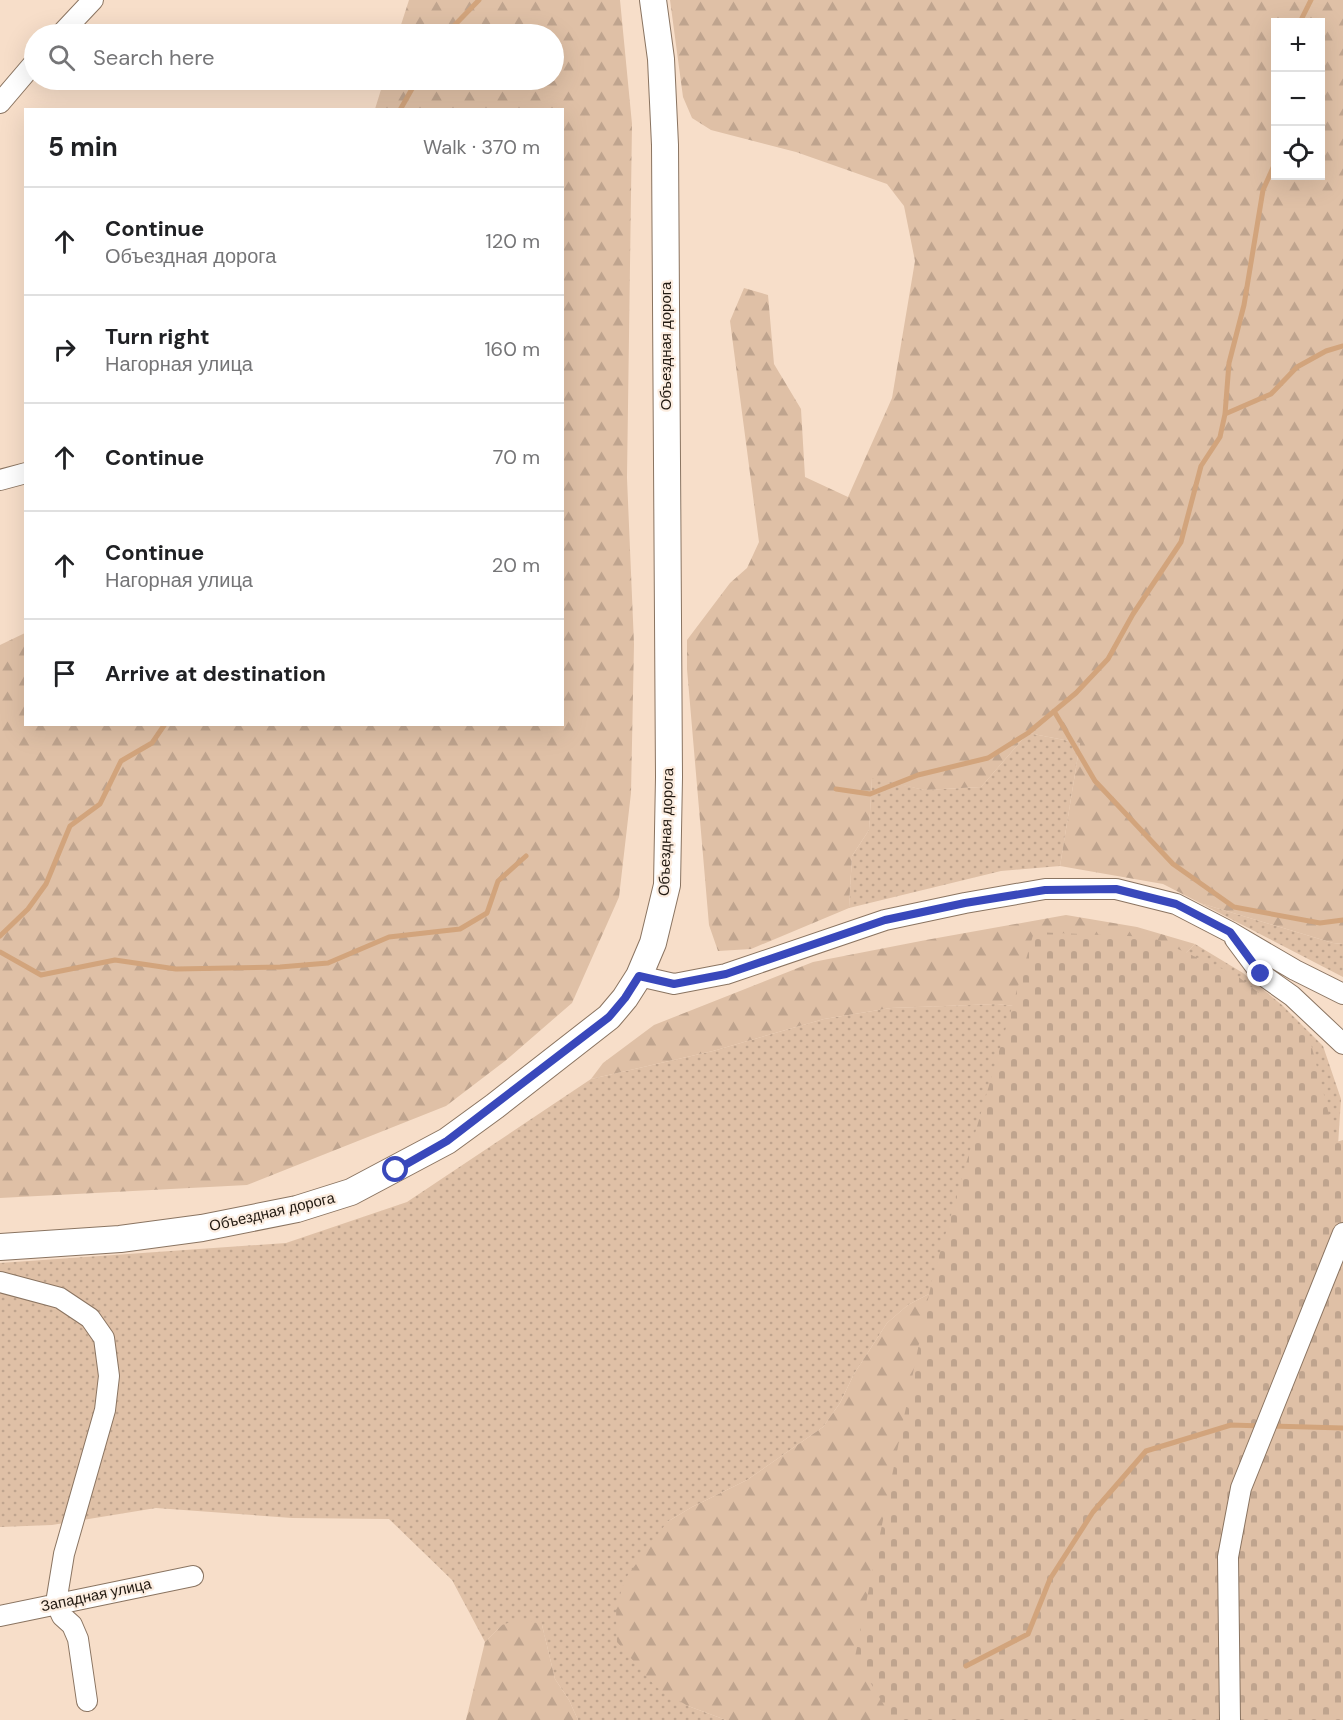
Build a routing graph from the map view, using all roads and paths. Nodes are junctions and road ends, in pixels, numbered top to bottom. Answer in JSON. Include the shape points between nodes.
{"nodes":[{"id":1,"x":93,"y":0,"type":"edge"},
{"id":2,"x":653,"y":0,"type":"edge"},
{"id":3,"x":70,"y":24,"type":"edge"},
{"id":4,"x":24,"y":75,"type":"edge"},
{"id":5,"x":0,"y":103,"type":"edge"},
{"id":6,"x":24,"y":474,"type":"edge"},
{"id":7,"x":0,"y":480,"type":"edge"},
{"id":8,"x":1230,"y":932,"type":"junction"},
{"id":9,"x":639,"y":976,"type":"junction"},
{"id":10,"x":1343,"y":994,"type":"edge"},
{"id":11,"x":1343,"y":1044,"type":"edge"},
{"id":12,"x":1343,"y":1233,"type":"edge"},
{"id":13,"x":0,"y":1247,"type":"edge"},
{"id":14,"x":0,"y":1282,"type":"edge"},
{"id":15,"x":193,"y":1576,"type":"dead end"},
{"id":16,"x":56,"y":1603,"type":"junction"},
{"id":17,"x":0,"y":1616,"type":"edge"},
{"id":18,"x":87,"y":1701,"type":"dead end"},
{"id":19,"x":1230,"y":1720,"type":"edge"}],
"edges":[{"from":1,"to":3,"type":"street"},
{"from":2,"to":9,"type":"main road","name":"Объездная дорога","via":[[661,59],[665,145],[669,788],[667,885],[653,943]]},
{"from":4,"to":5,"type":"street"},
{"from":6,"to":7,"type":"street"},
{"from":8,"to":9,"type":"street","via":[[1176,904],[1116,889],[1045,890],[885,920],[726,974],[674,984]]},
{"from":8,"to":10,"type":"street"},
{"from":8,"to":11,"type":"street","via":[[1261,974],[1292,996]]},
{"from":9,"to":13,"type":"main road","name":"Объездная дорога","via":[[609,1017],[485,1113],[447,1141],[351,1192],[297,1209],[202,1228],[120,1239]]},
{"from":12,"to":19,"type":"street","via":[[1241,1488],[1228,1557]]},
{"from":14,"to":16,"type":"street","via":[[60,1298],[90,1318],[104,1338],[109,1376],[105,1410],[64,1554]]},
{"from":15,"to":16,"type":"street","name":"Западная улица"},
{"from":16,"to":17,"type":"street","name":"Западная улица"},
{"from":16,"to":18,"type":"street","via":[[78,1639]]}]}
